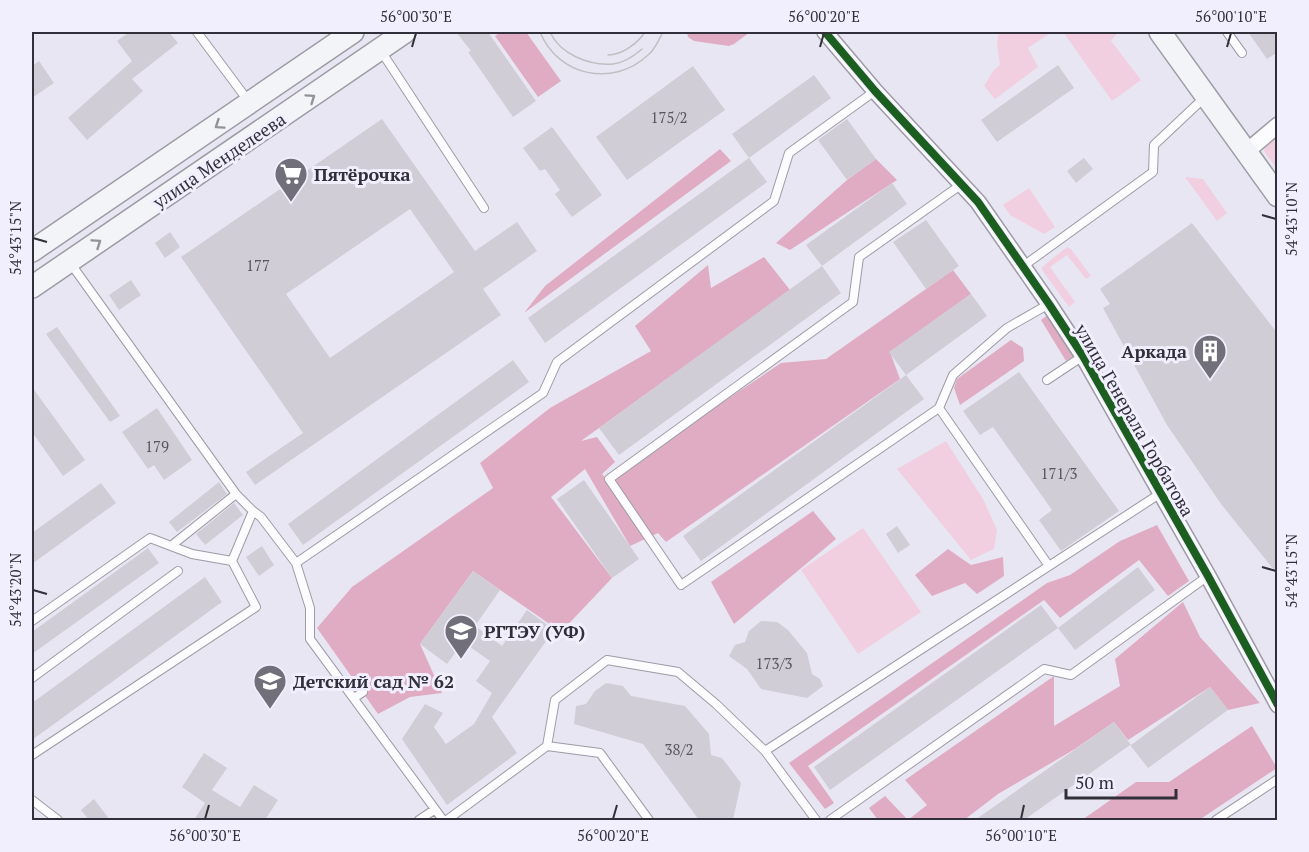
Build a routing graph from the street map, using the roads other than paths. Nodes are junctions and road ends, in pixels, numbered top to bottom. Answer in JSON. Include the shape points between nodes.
{"nodes":[{"id":1,"x":197,"y":32,"type":"edge"},
{"id":2,"x":353,"y":32,"type":"edge"},
{"id":3,"x":405,"y":32,"type":"edge"},
{"id":4,"x":825,"y":32,"type":"edge"},
{"id":5,"x":1160,"y":32,"type":"edge"},
{"id":6,"x":1227,"y":32,"type":"edge"},
{"id":7,"x":380,"y":49,"type":"junction"},
{"id":8,"x":1242,"y":53,"type":"dead end"},
{"id":9,"x":875,"y":91,"type":"junction"},
{"id":10,"x":1206,"y":96,"type":"junction"},
{"id":11,"x":250,"y":103,"type":"junction"},
{"id":12,"x":1278,"y":125,"type":"edge"},
{"id":13,"x":1246,"y":152,"type":"junction"},
{"id":14,"x":962,"y":184,"type":"junction"},
{"id":15,"x":1278,"y":196,"type":"edge"},
{"id":16,"x":484,"y":208,"type":"dead end"},
{"id":17,"x":32,"y":251,"type":"edge"},
{"id":18,"x":69,"y":262,"type":"junction"},
{"id":19,"x":1022,"y":267,"type":"junction"},
{"id":20,"x":32,"y":287,"type":"edge"},
{"id":21,"x":1048,"y":304,"type":"junction"},
{"id":22,"x":1083,"y":356,"type":"junction"},
{"id":23,"x":1047,"y":380,"type":"dead end"},
{"id":24,"x":939,"y":408,"type":"junction"},
{"id":25,"x":1161,"y":493,"type":"junction"},
{"id":26,"x":236,"y":494,"type":"junction"},
{"id":27,"x":253,"y":512,"type":"junction"},
{"id":28,"x":171,"y":546,"type":"junction"},
{"id":29,"x":232,"y":561,"type":"junction"},
{"id":30,"x":296,"y":563,"type":"junction"},
{"id":31,"x":1049,"y":566,"type":"junction"},
{"id":32,"x":178,"y":572,"type":"dead end"},
{"id":33,"x":1208,"y":576,"type":"junction"},
{"id":34,"x":32,"y":621,"type":"edge"},
{"id":35,"x":32,"y":678,"type":"edge"},
{"id":36,"x":363,"y":692,"type":"dead end"},
{"id":37,"x":354,"y":698,"type":"junction"},
{"id":38,"x":1278,"y":705,"type":"edge"},
{"id":39,"x":547,"y":746,"type":"junction"},
{"id":40,"x":765,"y":751,"type":"junction"},
{"id":41,"x":32,"y":755,"type":"edge"},
{"id":42,"x":1278,"y":779,"type":"edge"},
{"id":43,"x":32,"y":800,"type":"edge"},
{"id":44,"x":434,"y":810,"type":"junction"},
{"id":45,"x":58,"y":820,"type":"edge"},
{"id":46,"x":419,"y":820,"type":"edge"},
{"id":47,"x":445,"y":820,"type":"edge"},
{"id":48,"x":649,"y":820,"type":"edge"},
{"id":49,"x":816,"y":820,"type":"edge"},
{"id":50,"x":830,"y":820,"type":"edge"},
{"id":51,"x":1216,"y":820,"type":"edge"}],
"edges":[{"from":1,"to":11,"type":"lane"},
{"from":2,"to":11,"type":"main road","name":"улица Менделеева"},
{"from":3,"to":7,"type":"main road","name":"улица Менделеева"},
{"from":4,"to":9,"type":"street","name":"улица Генерала Горбатова"},
{"from":5,"to":10,"type":"main road"},
{"from":6,"to":8,"type":"lane"},
{"from":7,"to":16,"type":"lane"},
{"from":18,"to":7,"type":"main road","name":"улица Менделеева","one_way":true},
{"from":9,"to":14,"type":"street","name":"улица Генерала Горбатова"},
{"from":9,"to":30,"type":"lane","via":[[789,153],[774,201],[557,362],[543,393]]},
{"from":10,"to":13,"type":"main road"},
{"from":10,"to":19,"type":"lane","via":[[1154,145],[1153,172]]},
{"from":11,"to":17,"type":"main road","name":"улица Менделеева","one_way":true},
{"from":12,"to":13,"type":"street"},
{"from":13,"to":15,"type":"main road"},
{"from":14,"to":19,"type":"street","name":"улица Генерала Горбатова"},
{"from":14,"to":24,"type":"lane","via":[[859,257],[853,302],[609,479],[681,585]]},
{"from":18,"to":20,"type":"main road","name":"улица Менделеева"},
{"from":18,"to":26,"type":"lane"},
{"from":19,"to":21,"type":"street","name":"улица Генерала Горбатова"},
{"from":21,"to":22,"type":"street","name":"улица Генерала Горбатова"},
{"from":21,"to":24,"type":"lane","via":[[1007,328],[953,375]]},
{"from":22,"to":23,"type":"lane"},
{"from":22,"to":25,"type":"street","name":"улица Генерала Горбатова"},
{"from":24,"to":31,"type":"lane"},
{"from":25,"to":31,"type":"lane"},
{"from":25,"to":33,"type":"street","name":"улица Генерала Горбатова"},
{"from":26,"to":27,"type":"lane"},
{"from":26,"to":28,"type":"lane"},
{"from":27,"to":29,"type":"lane"},
{"from":27,"to":30,"type":"lane","via":[[261,516]]},
{"from":28,"to":29,"type":"lane"},
{"from":28,"to":34,"type":"lane","via":[[150,538]]},
{"from":29,"to":41,"type":"lane","via":[[256,607]]},
{"from":30,"to":37,"type":"lane","via":[[310,608],[310,639]]},
{"from":31,"to":40,"type":"lane"},
{"from":32,"to":35,"type":"lane"},
{"from":33,"to":38,"type":"street","name":"улица Генерала Горбатова"},
{"from":33,"to":50,"type":"lane","via":[[1071,675],[1044,669]]},
{"from":36,"to":37,"type":"lane"},
{"from":37,"to":44,"type":"lane"},
{"from":39,"to":40,"type":"lane","via":[[555,700],[607,660],[678,672]]},
{"from":39,"to":47,"type":"lane"},
{"from":39,"to":48,"type":"lane","via":[[600,753]]},
{"from":40,"to":49,"type":"lane"},
{"from":42,"to":51,"type":"lane"},
{"from":43,"to":45,"type":"lane"},
{"from":44,"to":46,"type":"lane"},
{"from":44,"to":47,"type":"lane"}]}
